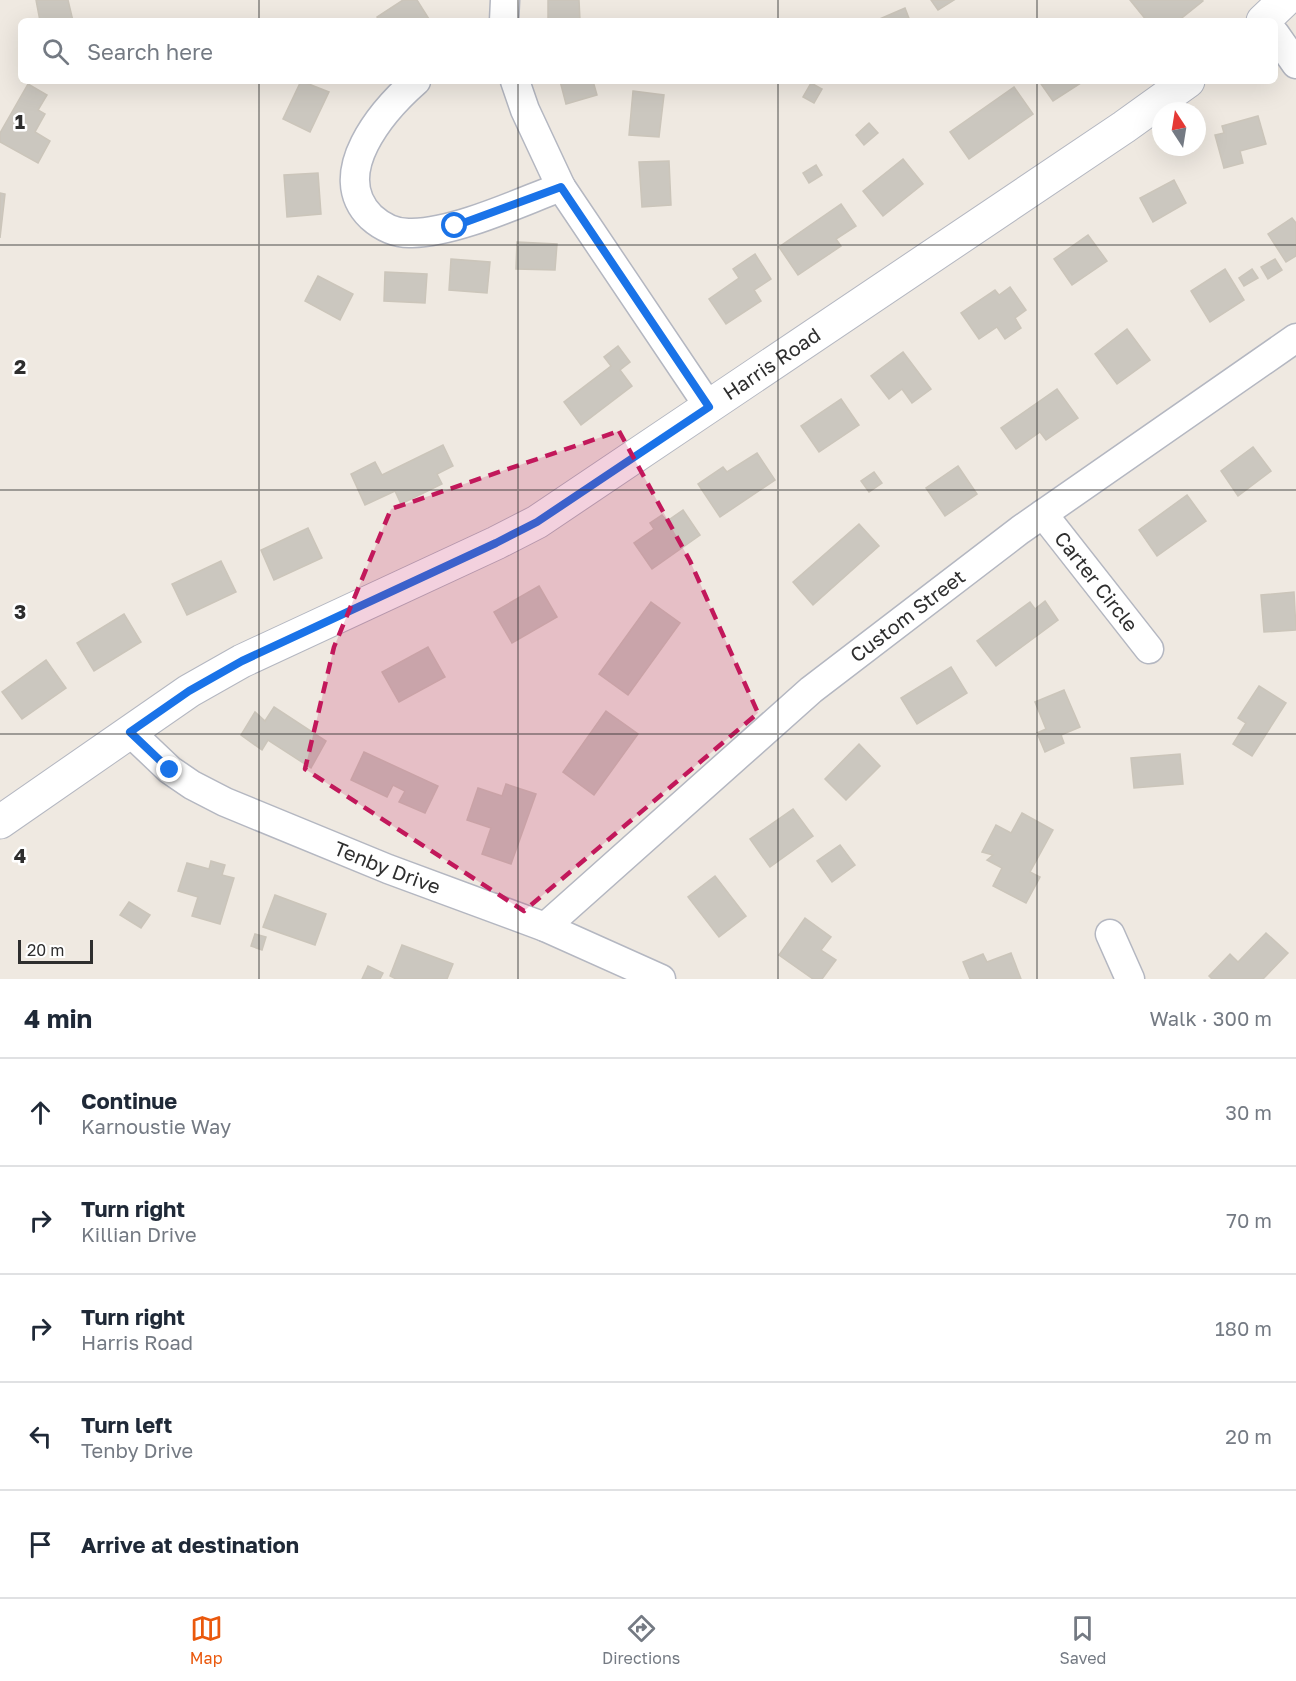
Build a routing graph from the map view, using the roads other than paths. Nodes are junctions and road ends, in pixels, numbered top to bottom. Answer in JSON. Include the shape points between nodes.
{"nodes":[{"id":1,"x":505,"y":0,"type":"edge"},
{"id":2,"x":504,"y":18,"type":"edge"},
{"id":3,"x":1278,"y":32,"type":"edge"},
{"id":4,"x":1296,"y":64,"type":"edge"},
{"id":5,"x":413,"y":84,"type":"edge"},
{"id":6,"x":516,"y":84,"type":"edge"},
{"id":7,"x":1184,"y":84,"type":"edge"},
{"id":8,"x":561,"y":187,"type":"junction"},
{"id":9,"x":1296,"y":338,"type":"edge"},
{"id":10,"x":709,"y":407,"type":"junction"},
{"id":11,"x":1043,"y":514,"type":"junction"},
{"id":12,"x":1149,"y":649,"type":"dead end"},
{"id":13,"x":130,"y":732,"type":"junction"},
{"id":14,"x":0,"y":822,"type":"edge"},
{"id":15,"x":546,"y":927,"type":"junction"},
{"id":16,"x":1110,"y":934,"type":"dead end"},
{"id":17,"x":661,"y":979,"type":"edge"},
{"id":18,"x":1130,"y":979,"type":"edge"}],
"edges":[{"from":1,"to":2,"type":"street"},
{"from":3,"to":4,"type":"street"},
{"from":5,"to":8,"type":"street","via":[[379,122],[358,157],[356,193],[376,222],[409,234],[437,230]]},
{"from":6,"to":8,"type":"street"},
{"from":7,"to":10,"type":"street","name":"Harris Road"},
{"from":8,"to":10,"type":"street"},
{"from":9,"to":11,"type":"street","name":"Custom Street"},
{"from":10,"to":13,"type":"street","name":"Harris Road","via":[[537,522],[242,661],[189,691]]},
{"from":11,"to":12,"type":"street","name":"Carter Circle"},
{"from":11,"to":15,"type":"street","name":"Custom Street","via":[[811,690]]},
{"from":13,"to":14,"type":"street","name":"Harris Road"},
{"from":13,"to":15,"type":"street","name":"Tenby Drive","via":[[170,770],[225,802],[388,869]]},
{"from":15,"to":17,"type":"street","name":"Tenby Drive"},
{"from":16,"to":18,"type":"street"}]}
